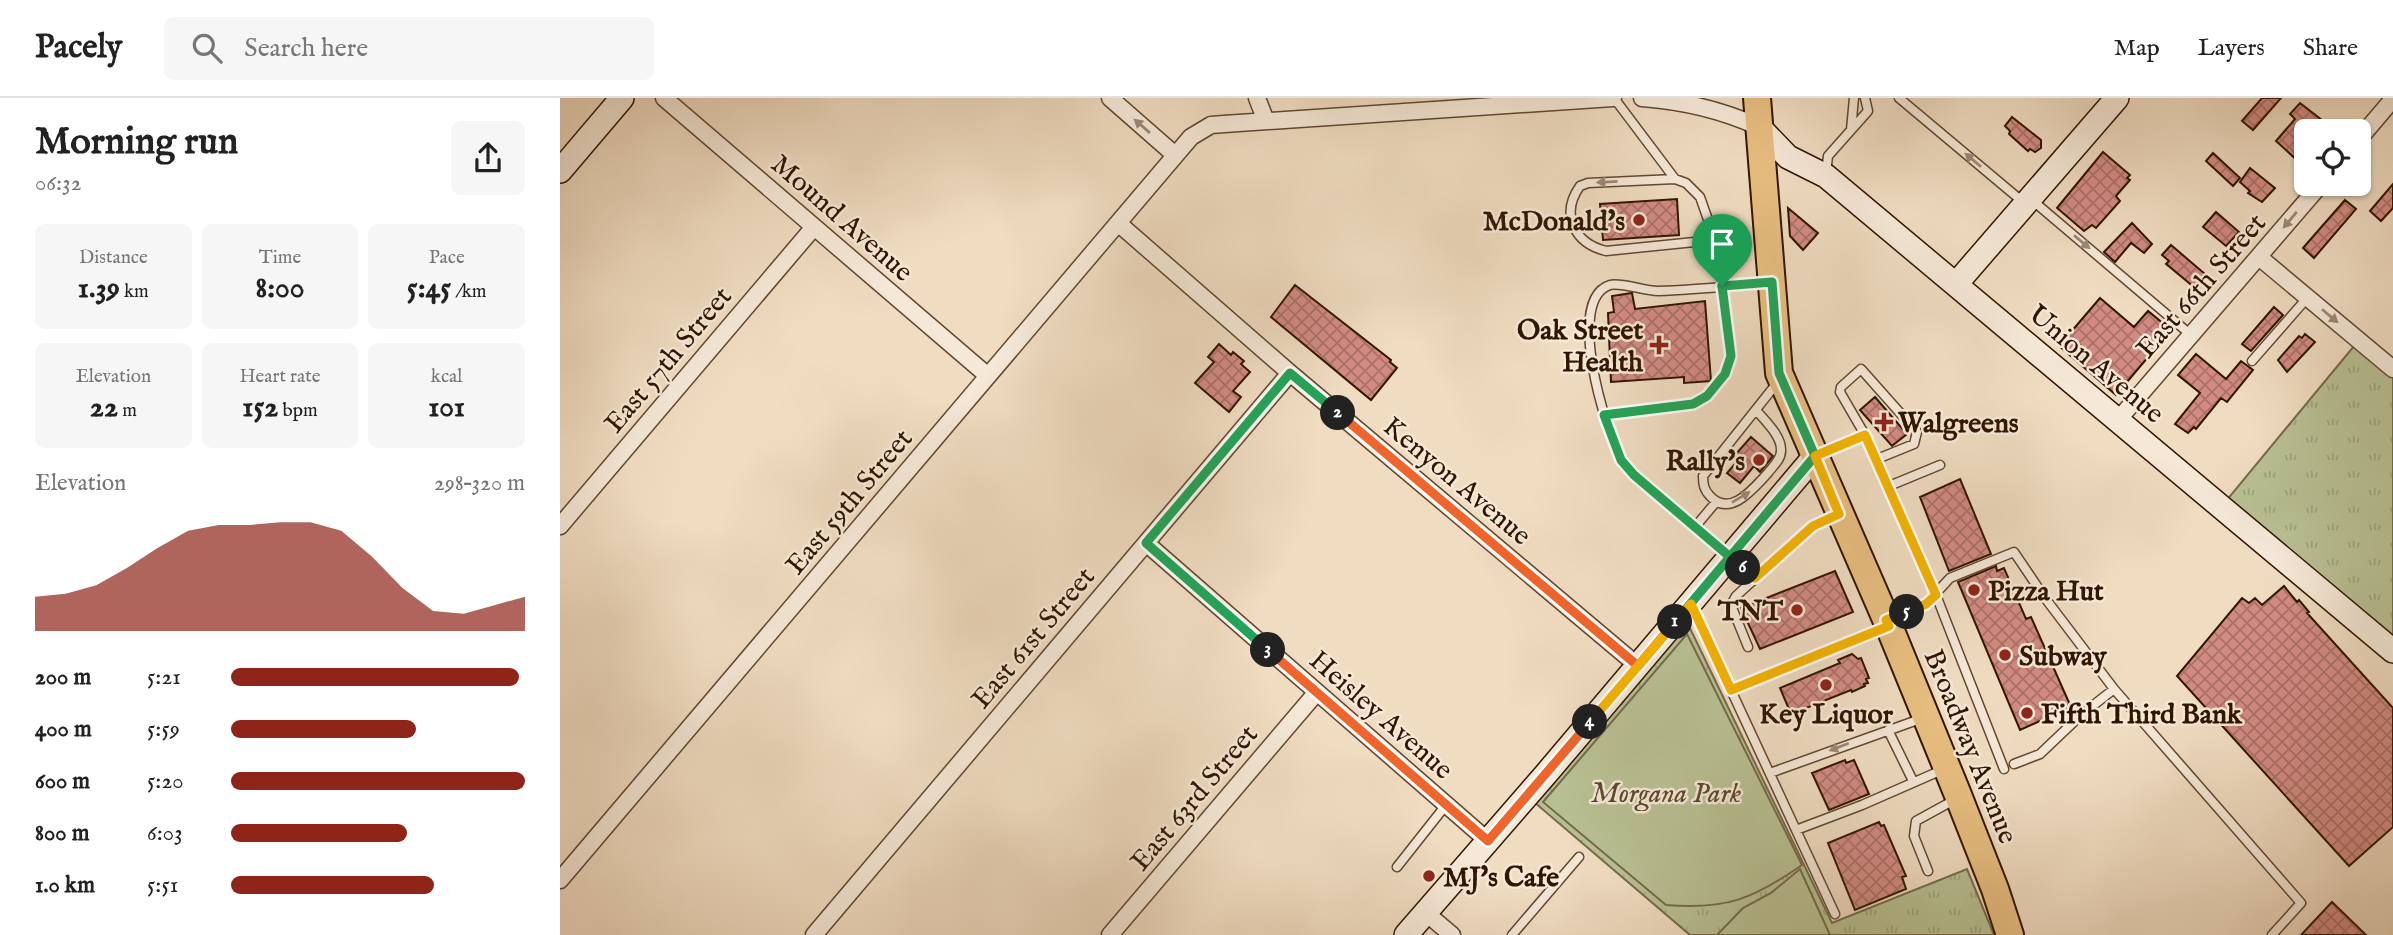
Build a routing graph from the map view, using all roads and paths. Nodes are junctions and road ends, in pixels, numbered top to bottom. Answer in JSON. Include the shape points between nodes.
{"nodes":[{"id":1,"x":622,"y":98,"type":"edge"},
{"id":2,"x":664,"y":98,"type":"edge"},
{"id":3,"x":1110,"y":98,"type":"edge"},
{"id":4,"x":1257,"y":98,"type":"edge"},
{"id":5,"x":1614,"y":98,"type":"edge"},
{"id":6,"x":1642,"y":98,"type":"edge"},
{"id":7,"x":1757,"y":98,"type":"edge"},
{"id":8,"x":1854,"y":98,"type":"edge"},
{"id":9,"x":1865,"y":98,"type":"edge"},
{"id":10,"x":1899,"y":98,"type":"edge"},
{"id":11,"x":2117,"y":98,"type":"edge"},
{"id":12,"x":1563,"y":100,"type":"edge"},
{"id":13,"x":2393,"y":100,"type":"edge"},
{"id":14,"x":1266,"y":121,"type":"junction"},
{"id":15,"x":2371,"y":125,"type":"edge"},
{"id":16,"x":1759,"y":127,"type":"junction"},
{"id":17,"x":1851,"y":130,"type":"junction"},
{"id":18,"x":1175,"y":155,"type":"junction"},
{"id":19,"x":560,"y":171,"type":"edge"},
{"id":20,"x":1826,"y":176,"type":"junction"},
{"id":21,"x":1675,"y":179,"type":"junction"},
{"id":22,"x":2311,"y":196,"type":"edge"},
{"id":23,"x":2028,"y":201,"type":"junction"},
{"id":24,"x":1118,"y":223,"type":"junction"},
{"id":25,"x":814,"y":227,"type":"junction"},
{"id":26,"x":1714,"y":240,"type":"junction"},
{"id":27,"x":2259,"y":257,"type":"junction"},
{"id":28,"x":1772,"y":282,"type":"junction"},
{"id":29,"x":1956,"y":284,"type":"junction"},
{"id":30,"x":1722,"y":286,"type":"junction"},
{"id":31,"x":2308,"y":297,"type":"junction"},
{"id":32,"x":2191,"y":335,"type":"junction"},
{"id":33,"x":2252,"y":360,"type":"dead end"},
{"id":34,"x":2393,"y":369,"type":"edge"},
{"id":35,"x":1290,"y":373,"type":"junction"},
{"id":36,"x":988,"y":376,"type":"junction"},
{"id":37,"x":1781,"y":378,"type":"junction"},
{"id":38,"x":1756,"y":410,"type":"junction"},
{"id":39,"x":1604,"y":415,"type":"junction"},
{"id":40,"x":2118,"y":420,"type":"junction"},
{"id":41,"x":1865,"y":435,"type":"junction"},
{"id":42,"x":1815,"y":456,"type":"junction"},
{"id":43,"x":1877,"y":459,"type":"junction"},
{"id":44,"x":1940,"y":465,"type":"dead end"},
{"id":45,"x":1889,"y":486,"type":"junction"},
{"id":46,"x":1716,"y":502,"type":"junction"},
{"id":47,"x":1839,"y":514,"type":"junction"},
{"id":48,"x":560,"y":526,"type":"edge"},
{"id":49,"x":1695,"y":527,"type":"junction"},
{"id":50,"x":1146,"y":543,"type":"junction"},
{"id":51,"x":1730,"y":557,"type":"junction"},
{"id":52,"x":1755,"y":578,"type":"junction"},
{"id":53,"x":1936,"y":595,"type":"junction"},
{"id":54,"x":1691,"y":604,"type":"junction"},
{"id":55,"x":1888,"y":623,"type":"junction"},
{"id":56,"x":1748,"y":647,"type":"dead end"},
{"id":57,"x":2393,"y":651,"type":"edge"},
{"id":58,"x":1638,"y":666,"type":"junction"},
{"id":59,"x":1731,"y":690,"type":"junction"},
{"id":60,"x":2114,"y":690,"type":"junction"},
{"id":61,"x":1317,"y":692,"type":"junction"},
{"id":62,"x":1926,"y":717,"type":"junction"},
{"id":63,"x":1888,"y":730,"type":"junction"},
{"id":64,"x":2014,"y":764,"type":"dead end"},
{"id":65,"x":1947,"y":768,"type":"junction"},
{"id":66,"x":2004,"y":769,"type":"dead end"},
{"id":67,"x":1770,"y":774,"type":"junction"},
{"id":68,"x":1913,"y":781,"type":"junction"},
{"id":69,"x":1959,"y":797,"type":"junction"},
{"id":70,"x":1446,"y":805,"type":"junction"},
{"id":71,"x":1796,"y":830,"type":"junction"},
{"id":72,"x":1488,"y":841,"type":"junction"},
{"id":73,"x":1579,"y":858,"type":"dead end"},
{"id":74,"x":1397,"y":867,"type":"dead end"},
{"id":75,"x":1928,"y":871,"type":"dead end"},
{"id":76,"x":560,"y":880,"type":"edge"},
{"id":77,"x":1426,"y":913,"type":"junction"},
{"id":78,"x":1835,"y":914,"type":"dead end"},
{"id":79,"x":814,"y":935,"type":"edge"},
{"id":80,"x":1110,"y":935,"type":"edge"},
{"id":81,"x":1406,"y":935,"type":"edge"},
{"id":82,"x":1452,"y":935,"type":"edge"},
{"id":83,"x":1512,"y":935,"type":"edge"},
{"id":84,"x":2010,"y":935,"type":"edge"},
{"id":85,"x":2272,"y":935,"type":"edge"}],
"edges":[{"from":1,"to":19,"type":"street"},
{"from":2,"to":25,"type":"street","name":"Mound Avenue"},
{"from":18,"to":3,"type":"street","one_way":true},
{"from":4,"to":14,"type":"street"},
{"from":5,"to":12,"type":"street","name":"East 59th Street"},
{"from":5,"to":21,"type":"lane"},
{"from":6,"to":16,"type":"street","via":[[1730,114]]},
{"from":7,"to":16,"type":"main road","name":"Broadway Avenue"},
{"from":8,"to":17,"type":"lane"},
{"from":9,"to":17,"type":"lane","via":[[1868,111]]},
{"from":23,"to":10,"type":"lane","one_way":true},
{"from":11,"to":23,"type":"street"},
{"from":12,"to":14,"type":"street","name":"East 59th Street"},
{"from":13,"to":15,"type":"street"},
{"from":14,"to":18,"type":"street","name":"East 59th Street","via":[[1212,125],[1191,136]]},
{"from":16,"to":20,"type":"street","name":"Union Avenue","via":[[1787,157]]},
{"from":16,"to":28,"type":"main road","name":"Broadway Avenue"},
{"from":17,"to":20,"type":"lane","via":[[1828,156]]},
{"from":18,"to":24,"type":"street","name":"East 59th Street"},
{"from":20,"to":29,"type":"street","name":"Union Avenue"},
{"from":21,"to":26,"type":"lane","via":[[1700,197]]},
{"from":21,"to":26,"type":"lane","one_way":true,"via":[[1580,186],[1571,202],[1572,225],[1590,245],[1606,251]]},
{"from":22,"to":27,"type":"street","name":"East 66th Street","one_way":true},
{"from":23,"to":29,"type":"street"},
{"from":23,"to":32,"type":"lane","one_way":true},
{"from":24,"to":35,"type":"street","name":"Kenyon Avenue"},
{"from":24,"to":36,"type":"street","name":"East 59th Street"},
{"from":25,"to":36,"type":"street","name":"Mound Avenue"},
{"from":25,"to":48,"type":"street","name":"East 57th Street"},
{"from":26,"to":30,"type":"lane"},
{"from":27,"to":31,"type":"street"},
{"from":27,"to":32,"type":"street","name":"East 66th Street"},
{"from":28,"to":30,"type":"lane"},
{"from":28,"to":37,"type":"main road","name":"Broadway Avenue"},
{"from":29,"to":40,"type":"street","name":"Union Avenue"},
{"from":30,"to":39,"type":"lane","via":[[1731,356],[1725,374],[1707,396],[1693,404]]},
{"from":30,"to":39,"type":"lane","via":[[1655,291],[1613,284],[1602,289],[1593,300],[1589,331]]},
{"from":31,"to":33,"type":"lane"},
{"from":31,"to":34,"type":"street","one_way":true},
{"from":32,"to":40,"type":"street","name":"East 66th Street"},
{"from":35,"to":50,"type":"street","name":"East 61st Street"},
{"from":35,"to":58,"type":"street","name":"Kenyon Avenue"},
{"from":36,"to":76,"type":"street","name":"East 59th Street"},
{"from":37,"to":38,"type":"lane"},
{"from":37,"to":42,"type":"main road","name":"Broadway Avenue"},
{"from":38,"to":46,"type":"lane","via":[[1703,476],[1705,490]]},
{"from":46,"to":38,"type":"lane","one_way":true,"via":[[1739,500],[1779,459],[1773,429]]},
{"from":39,"to":49,"type":"lane","via":[[1621,460]]},
{"from":40,"to":57,"type":"street","name":"Union Avenue"},
{"from":41,"to":42,"type":"lane"},
{"from":41,"to":43,"type":"lane"},
{"from":41,"to":43,"type":"lane","via":[[1840,392],[1861,369],[1917,432],[1914,444]]},
{"from":42,"to":47,"type":"main road","name":"Broadway Avenue"},
{"from":42,"to":51,"type":"street"},
{"from":43,"to":45,"type":"lane"},
{"from":44,"to":45,"type":"lane"},
{"from":45,"to":53,"type":"lane"},
{"from":46,"to":49,"type":"lane"},
{"from":47,"to":52,"type":"lane","via":[[1813,526]]},
{"from":47,"to":55,"type":"main road","name":"Broadway Avenue"},
{"from":49,"to":51,"type":"lane"},
{"from":50,"to":61,"type":"street","name":"Heisley Avenue"},
{"from":50,"to":79,"type":"street","name":"East 61st Street"},
{"from":51,"to":52,"type":"lane"},
{"from":51,"to":54,"type":"street"},
{"from":52,"to":56,"type":"lane","via":[[1731,605]]},
{"from":53,"to":55,"type":"lane"},
{"from":53,"to":60,"type":"lane","via":[[1950,578],[2014,552]]},
{"from":53,"to":66,"type":"lane"},
{"from":54,"to":58,"type":"street"},
{"from":54,"to":59,"type":"lane"},
{"from":55,"to":59,"type":"lane"},
{"from":55,"to":62,"type":"main road","name":"Broadway Avenue"},
{"from":58,"to":72,"type":"street"},
{"from":59,"to":67,"type":"lane"},
{"from":60,"to":64,"type":"lane","via":[[2040,754]]},
{"from":60,"to":85,"type":"lane","via":[[2301,902]]},
{"from":61,"to":70,"type":"street","name":"Heisley Avenue"},
{"from":61,"to":80,"type":"street","name":"East 63rd Street"},
{"from":62,"to":63,"type":"lane"},
{"from":62,"to":65,"type":"main road","name":"Broadway Avenue"},
{"from":63,"to":67,"type":"lane","one_way":true},
{"from":63,"to":68,"type":"lane"},
{"from":65,"to":68,"type":"lane"},
{"from":65,"to":69,"type":"main road","name":"Broadway Avenue"},
{"from":67,"to":71,"type":"lane"},
{"from":68,"to":71,"type":"lane"},
{"from":69,"to":75,"type":"lane","via":[[1916,821],[1914,836]]},
{"from":69,"to":84,"type":"main road","name":"Broadway Avenue"},
{"from":70,"to":72,"type":"street","name":"Heisley Avenue"},
{"from":70,"to":74,"type":"lane"},
{"from":71,"to":78,"type":"lane"},
{"from":72,"to":77,"type":"street"},
{"from":73,"to":83,"type":"lane"},
{"from":77,"to":81,"type":"street"},
{"from":77,"to":82,"type":"street"}]}
